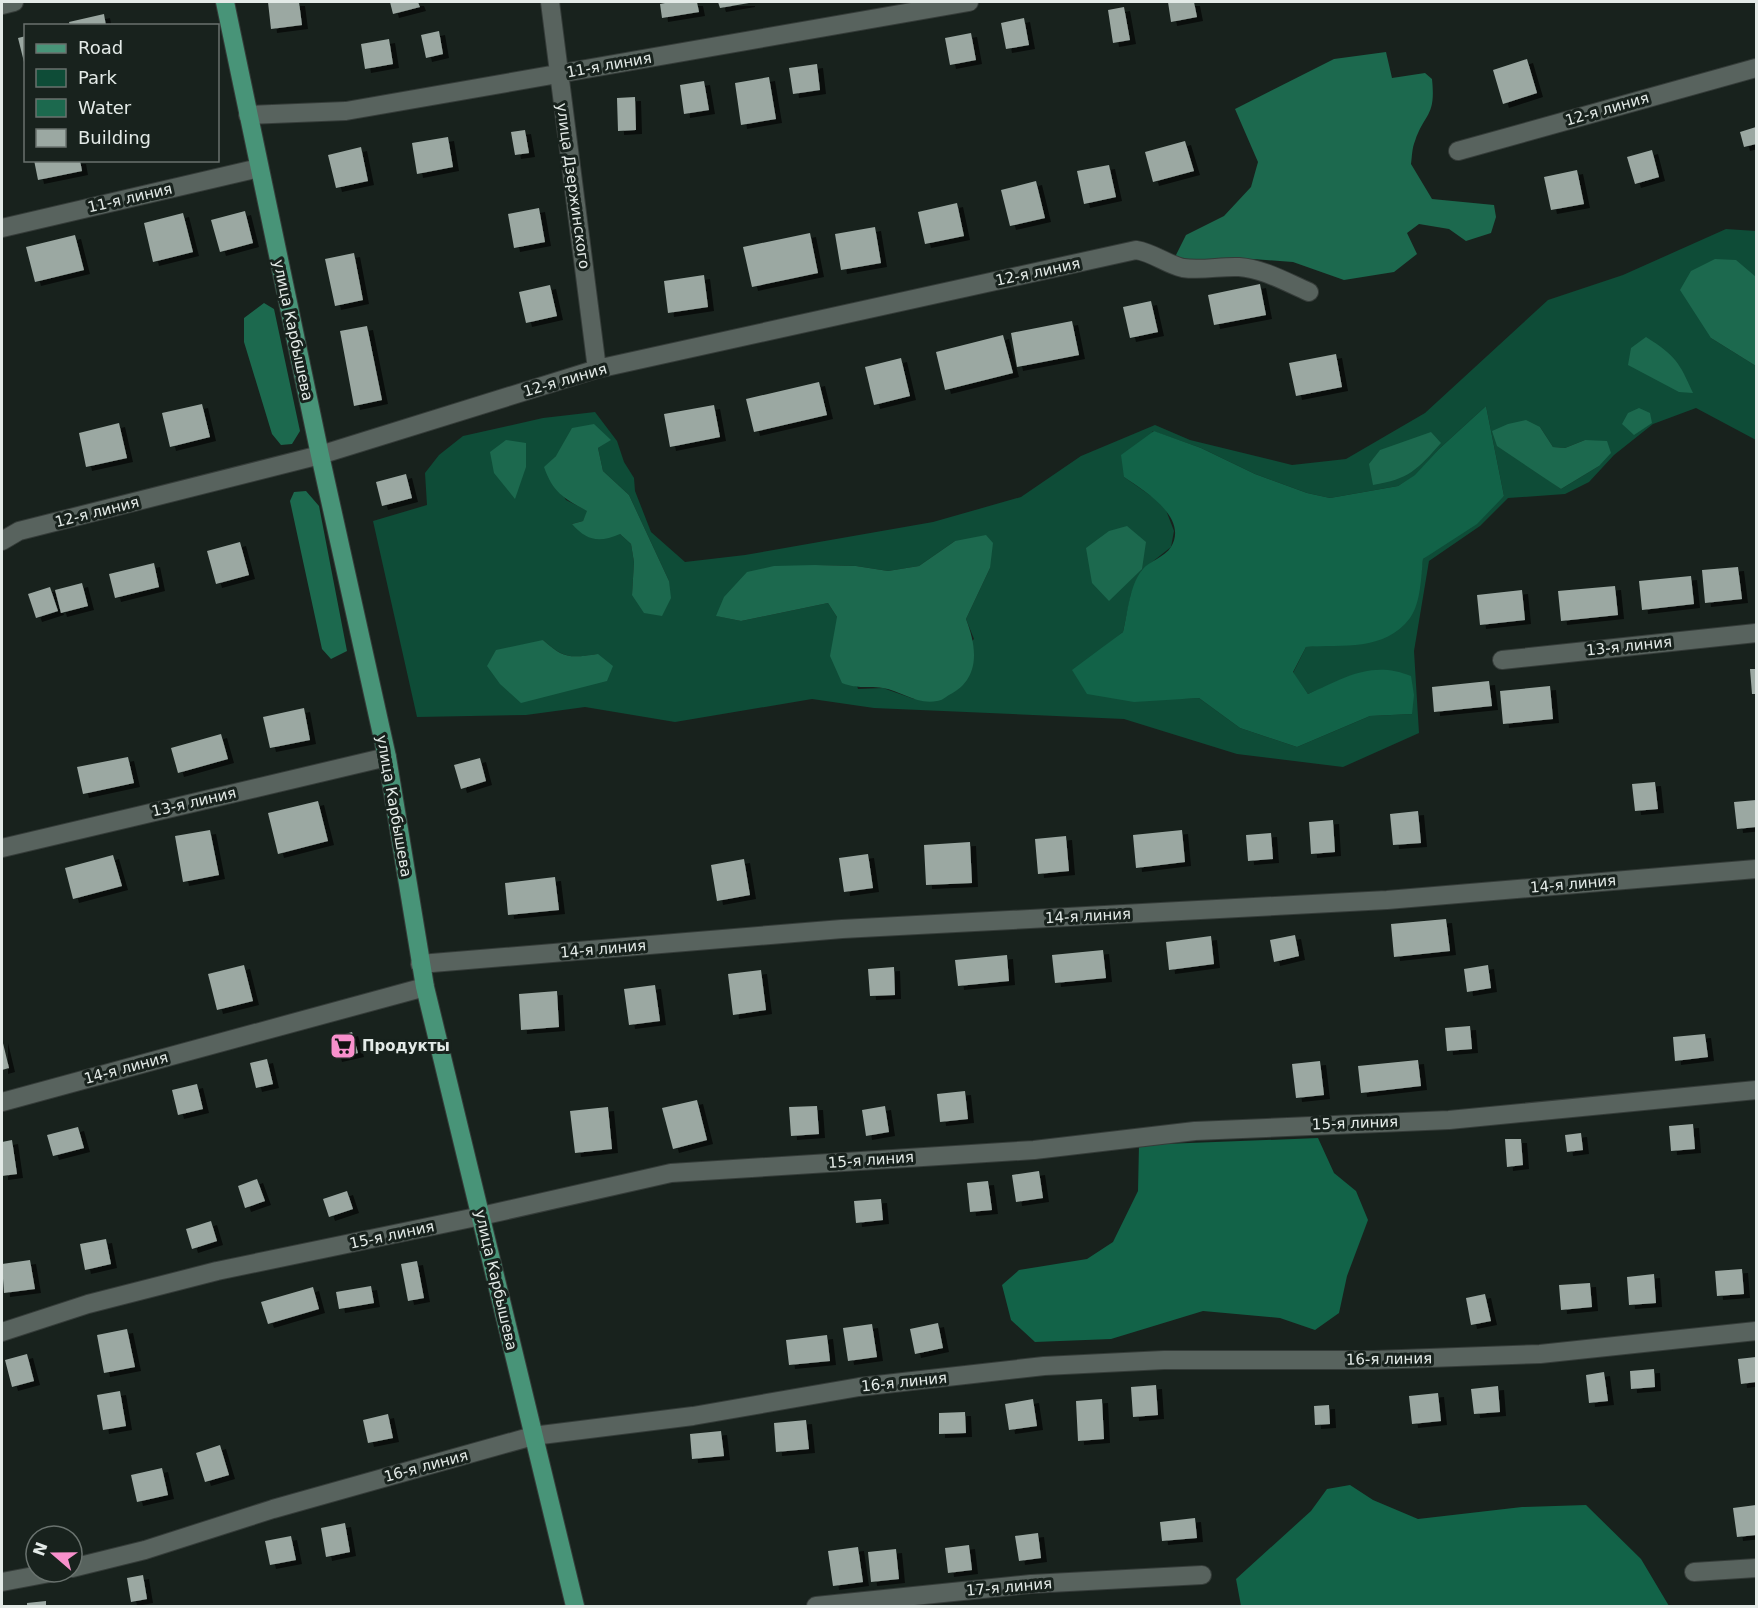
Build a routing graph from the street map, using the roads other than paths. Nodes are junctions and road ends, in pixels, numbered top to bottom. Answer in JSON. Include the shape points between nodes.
{"nodes":[{"id":1,"x":14,"y":2,"type":"edge"},
{"id":2,"x":225,"y":2,"type":"edge"},
{"id":3,"x":550,"y":2,"type":"edge"},
{"id":4,"x":969,"y":2,"type":"edge"},
{"id":5,"x":2,"y":4,"type":"edge"},
{"id":6,"x":1756,"y":68,"type":"edge"},
{"id":7,"x":558,"y":75,"type":"junction"},
{"id":8,"x":248,"y":115,"type":"junction"},
{"id":9,"x":1458,"y":151,"type":"dead end"},
{"id":10,"x":259,"y":168,"type":"junction"},
{"id":11,"x":2,"y":228,"type":"edge"},
{"id":12,"x":1309,"y":292,"type":"dead end"},
{"id":13,"x":597,"y":369,"type":"junction"},
{"id":14,"x":320,"y":455,"type":"junction"},
{"id":15,"x":2,"y":541,"type":"edge"},
{"id":16,"x":1756,"y":633,"type":"edge"},
{"id":17,"x":1502,"y":660,"type":"dead end"},
{"id":18,"x":387,"y":757,"type":"junction"},
{"id":19,"x":2,"y":848,"type":"edge"},
{"id":20,"x":1756,"y":869,"type":"edge"},
{"id":21,"x":420,"y":964,"type":"junction"},
{"id":22,"x":425,"y":987,"type":"junction"},
{"id":23,"x":1756,"y":1090,"type":"edge"},
{"id":24,"x":2,"y":1102,"type":"edge"},
{"id":25,"x":481,"y":1216,"type":"junction"},
{"id":26,"x":1756,"y":1331,"type":"edge"},
{"id":27,"x":2,"y":1332,"type":"edge"},
{"id":28,"x":533,"y":1436,"type":"junction"},
{"id":29,"x":84,"y":1565,"type":"edge"},
{"id":30,"x":1756,"y":1568,"type":"edge"},
{"id":31,"x":1694,"y":1572,"type":"dead end"},
{"id":32,"x":1202,"y":1575,"type":"dead end"},
{"id":33,"x":24,"y":1578,"type":"edge"},
{"id":34,"x":2,"y":1582,"type":"edge"},
{"id":35,"x":575,"y":1606,"type":"edge"},
{"id":36,"x":816,"y":1606,"type":"edge"}],
"edges":[{"from":1,"to":5,"type":"street"},
{"from":2,"to":8,"type":"main road","name":"улица Карбышева"},
{"from":3,"to":7,"type":"street","name":"улица Дзержинского"},
{"from":4,"to":7,"type":"street","name":"11-я линия"},
{"from":6,"to":9,"type":"street","name":"12-я линия"},
{"from":7,"to":8,"type":"street","name":"11-я линия","via":[[346,111]]},
{"from":7,"to":13,"type":"street","name":"улица Дзержинского"},
{"from":8,"to":10,"type":"main road","name":"улица Карбышева"},
{"from":10,"to":11,"type":"street","name":"11-я линия"},
{"from":10,"to":14,"type":"main road","name":"улица Карбышева"},
{"from":12,"to":13,"type":"street","name":"12-я линия","via":[[1259,270],[1168,265],[1148,252],[1136,250]]},
{"from":13,"to":14,"type":"street","name":"12-я линия"},
{"from":14,"to":15,"type":"street","name":"12-я линия","via":[[18,531]]},
{"from":14,"to":18,"type":"main road","name":"улица Карбышева"},
{"from":16,"to":17,"type":"street","name":"13-я линия"},
{"from":18,"to":19,"type":"street","name":"13-я линия"},
{"from":18,"to":21,"type":"main road","name":"улица Карбышева"},
{"from":20,"to":21,"type":"street","name":"14-я линия","via":[[1387,900],[842,929]]},
{"from":21,"to":22,"type":"main road","name":"улица Карбышева"},
{"from":22,"to":24,"type":"street","name":"14-я линия"},
{"from":22,"to":25,"type":"main road","name":"улица Карбышева"},
{"from":23,"to":25,"type":"street","name":"15-я линия","via":[[1449,1120],[1195,1131],[1034,1150],[671,1173]]},
{"from":25,"to":27,"type":"street","name":"15-я линия","via":[[217,1271],[88,1304]]},
{"from":25,"to":28,"type":"main road","name":"улица Карбышева"},
{"from":26,"to":28,"type":"street","name":"16-я линия","via":[[1540,1354],[1374,1360],[1164,1360],[1044,1366],[859,1387],[693,1416]]},
{"from":28,"to":29,"type":"street","name":"16-я линия"},
{"from":28,"to":35,"type":"main road","name":"улица Карбышева"},
{"from":30,"to":31,"type":"street"},
{"from":32,"to":36,"type":"street","name":"17-я линия","via":[[1030,1584]]},
{"from":33,"to":34,"type":"street"}]}
